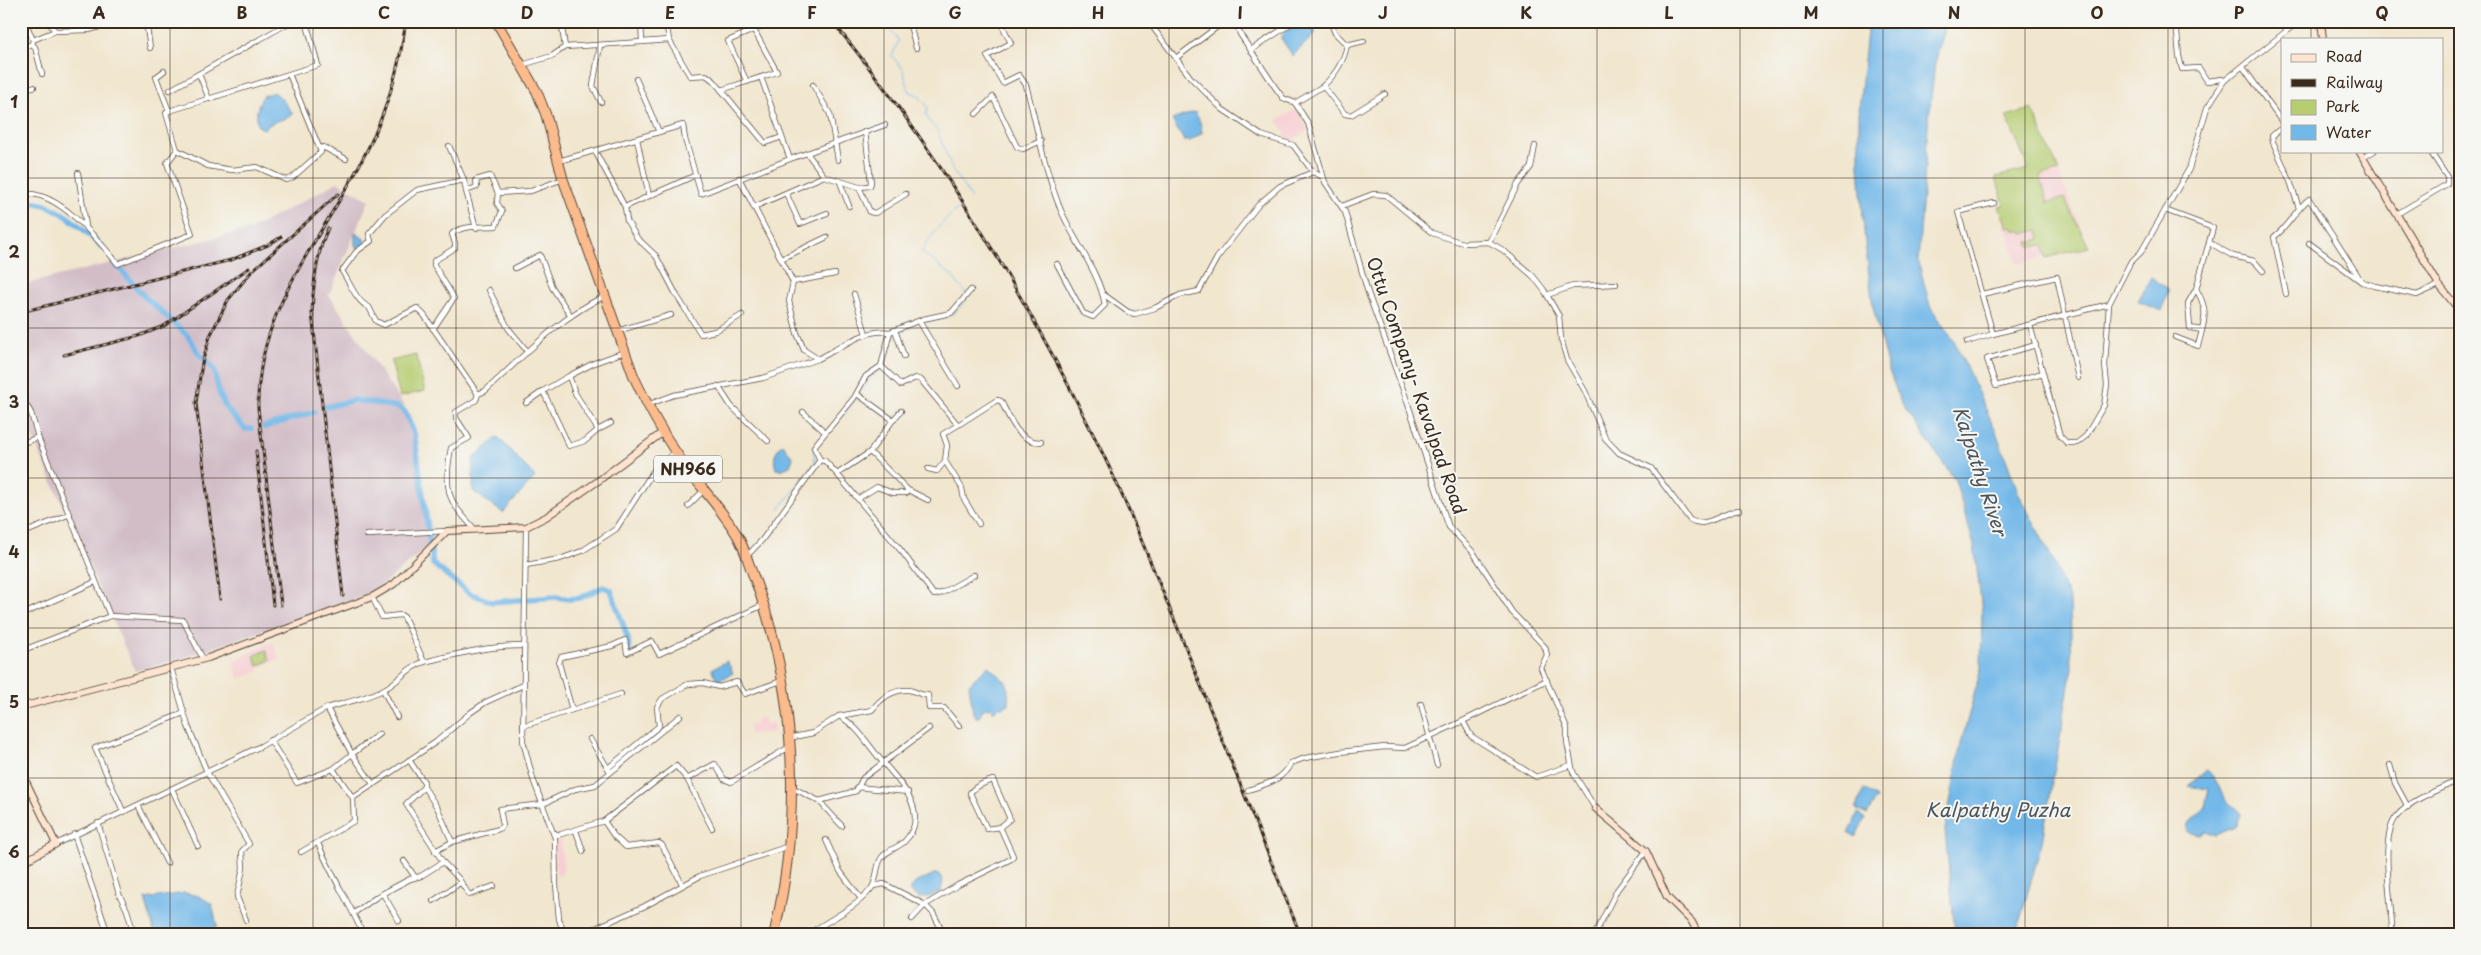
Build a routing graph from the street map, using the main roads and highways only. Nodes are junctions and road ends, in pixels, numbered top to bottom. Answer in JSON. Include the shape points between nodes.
{"nodes":[{"id":1,"x":496,"y":21,"type":"edge"},
{"id":2,"x":774,"y":934,"type":"edge"}],
"edges":[{"from":1,"to":2,"type":"highway","number":"NH966","via":[[537,92],[546,115],[563,179],[624,352],[663,432],[738,536],[764,604],[778,656],[790,742],[789,846]]}]}
